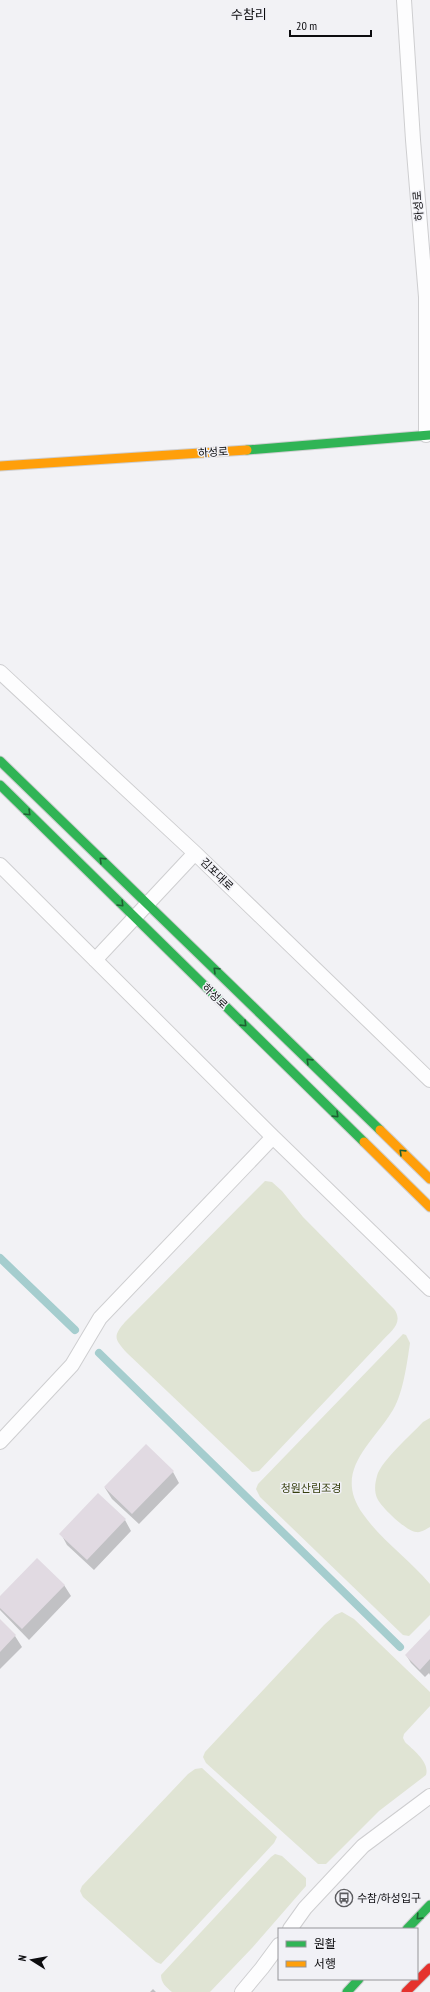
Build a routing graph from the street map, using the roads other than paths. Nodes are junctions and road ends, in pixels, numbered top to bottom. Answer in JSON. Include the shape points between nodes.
{"nodes":[{"id":1,"x":404,"y":0,"type":"edge"},
{"id":2,"x":428,"y":435,"type":"edge"},
{"id":3,"x":0,"y":466,"type":"edge"},
{"id":4,"x":0,"y":672,"type":"edge"},
{"id":5,"x":0,"y":761,"type":"edge"},
{"id":6,"x":0,"y":785,"type":"edge"},
{"id":7,"x":195,"y":853,"type":"junction"},
{"id":8,"x":0,"y":865,"type":"edge"},
{"id":9,"x":147,"y":904,"type":"junction"},
{"id":10,"x":135,"y":918,"type":"junction"},
{"id":11,"x":95,"y":960,"type":"junction"},
{"id":12,"x":430,"y":1080,"type":"edge"},
{"id":13,"x":273,"y":1137,"type":"junction"},
{"id":14,"x":430,"y":1179,"type":"edge"},
{"id":15,"x":430,"y":1207,"type":"edge"},
{"id":16,"x":430,"y":1289,"type":"edge"},
{"id":17,"x":0,"y":1442,"type":"edge"},
{"id":18,"x":430,"y":1796,"type":"edge"},
{"id":19,"x":430,"y":1905,"type":"edge"},
{"id":20,"x":291,"y":1928,"type":"edge"},
{"id":21,"x":408,"y":1928,"type":"edge"},
{"id":22,"x":278,"y":1946,"type":"edge"},
{"id":23,"x":430,"y":1968,"type":"edge"},
{"id":24,"x":358,"y":1980,"type":"edge"},
{"id":25,"x":242,"y":1992,"type":"edge"},
{"id":26,"x":347,"y":1992,"type":"edge"},
{"id":27,"x":406,"y":1992,"type":"edge"}],
"edges":[{"from":1,"to":2,"type":"lane","name":"하성로","via":[[426,297]]},
{"from":2,"to":3,"type":"street","name":"하성로","via":[[291,447]]},
{"from":4,"to":7,"type":"lane","name":"김포대로"},
{"from":9,"to":5,"type":"street","name":"하성로","one_way":true},
{"from":6,"to":10,"type":"street","name":"하성로","one_way":true},
{"from":7,"to":9,"type":"lane"},
{"from":7,"to":12,"type":"lane","name":"김포대로"},
{"from":8,"to":11,"type":"lane"},
{"from":9,"to":10,"type":"lane"},
{"from":14,"to":9,"type":"street","name":"하성로","one_way":true},
{"from":10,"to":11,"type":"lane"},
{"from":10,"to":15,"type":"street","name":"하성로","one_way":true},
{"from":11,"to":13,"type":"lane"},
{"from":13,"to":16,"type":"lane"},
{"from":13,"to":17,"type":"lane","via":[[100,1318],[72,1365]]},
{"from":18,"to":20,"type":"lane","via":[[363,1846],[305,1908]]},
{"from":19,"to":21,"type":"street","one_way":true},
{"from":22,"to":25,"type":"lane"},
{"from":23,"to":27,"type":"street"},
{"from":24,"to":26,"type":"street"}]}
